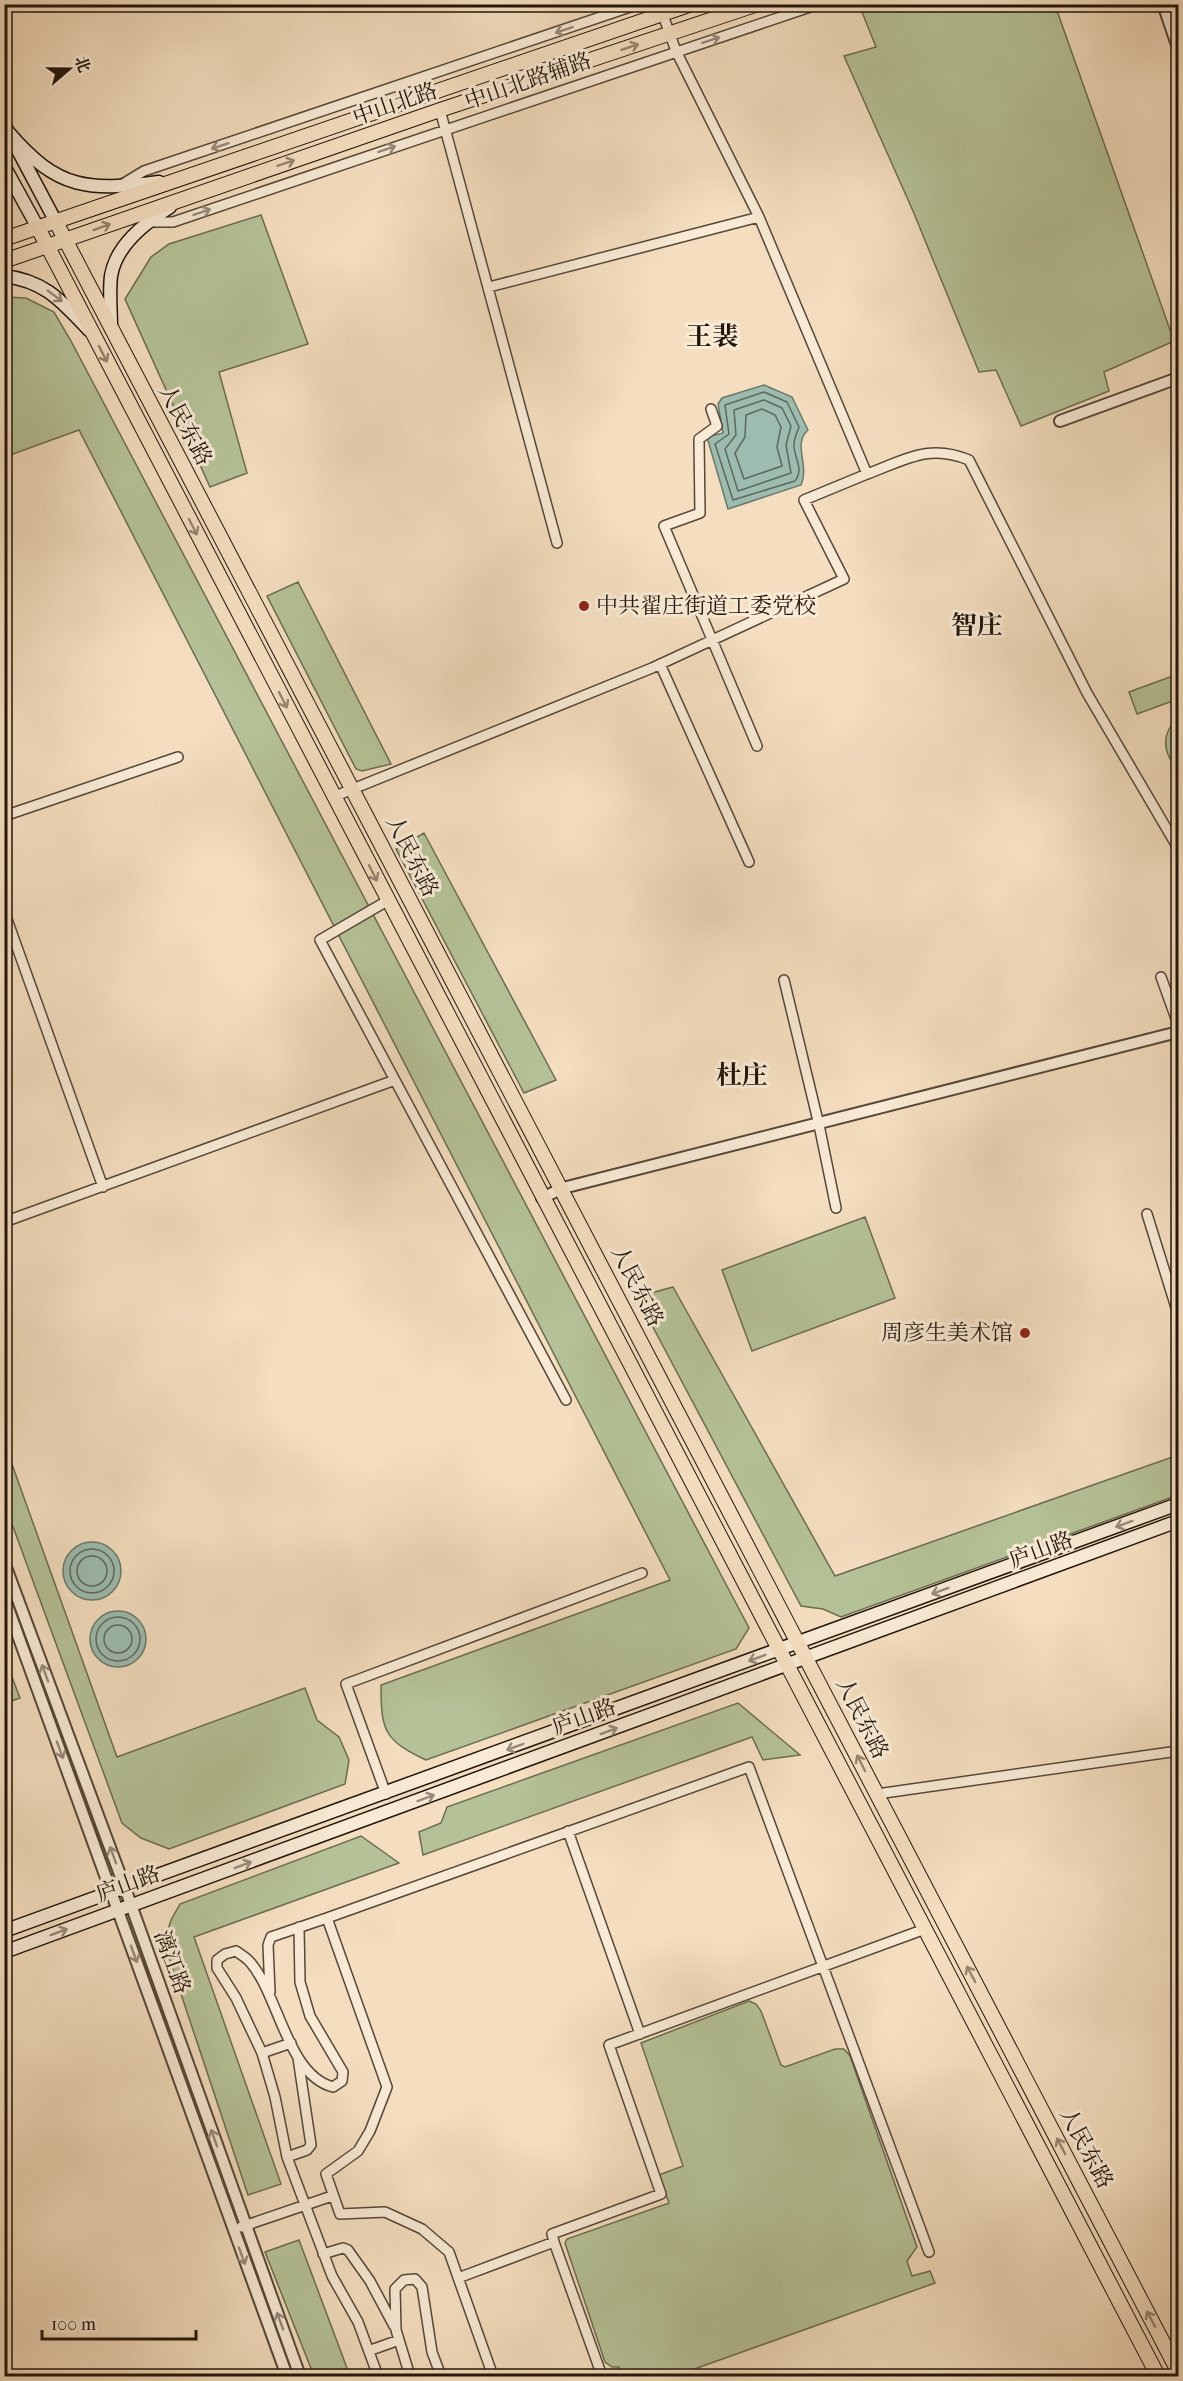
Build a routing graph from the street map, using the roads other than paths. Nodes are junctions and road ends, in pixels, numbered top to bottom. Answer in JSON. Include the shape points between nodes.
{"nodes":[{"id":1,"x":639,"y":4,"type":"edge"},
{"id":2,"x":692,"y":4,"type":"edge"},
{"id":3,"x":758,"y":4,"type":"edge"},
{"id":4,"x":819,"y":4,"type":"edge"},
{"id":5,"x":1163,"y":4,"type":"edge"},
{"id":6,"x":660,"y":9,"type":"edge"},
{"id":7,"x":669,"y":34,"type":"junction"},
{"id":8,"x":1179,"y":48,"type":"edge"},
{"id":9,"x":676,"y":51,"type":"junction"},
{"id":10,"x":440,"y":110,"type":"junction"},
{"id":11,"x":7,"y":129,"type":"edge"},
{"id":12,"x":446,"y":129,"type":"junction"},
{"id":13,"x":4,"y":166,"type":"edge"},
{"id":14,"x":182,"y":179,"type":"junction"},
{"id":15,"x":118,"y":186,"type":"junction"},
{"id":16,"x":184,"y":198,"type":"junction"},
{"id":17,"x":759,"y":217,"type":"junction"},
{"id":18,"x":56,"y":222,"type":"junction"},
{"id":19,"x":145,"y":222,"type":"junction"},
{"id":20,"x":38,"y":228,"type":"junction"},
{"id":21,"x":4,"y":239,"type":"edge"},
{"id":22,"x":65,"y":240,"type":"junction"},
{"id":23,"x":47,"y":247,"type":"junction"},
{"id":24,"x":4,"y":261,"type":"edge"},
{"id":25,"x":5,"y":277,"type":"edge"},
{"id":26,"x":489,"y":287,"type":"junction"},
{"id":27,"x":111,"y":329,"type":"junction"},
{"id":28,"x":93,"y":335,"type":"junction"},
{"id":29,"x":1179,"y":378,"type":"edge"},
{"id":30,"x":711,"y":409,"type":"dead end"},
{"id":31,"x":1060,"y":421,"type":"dead end"},
{"id":32,"x":867,"y":474,"type":"junction"},
{"id":33,"x":557,"y":543,"type":"dead end"},
{"id":34,"x":711,"y":641,"type":"junction"},
{"id":35,"x":660,"y":664,"type":"junction"},
{"id":36,"x":757,"y":746,"type":"dead end"},
{"id":37,"x":178,"y":757,"type":"dead end"},
{"id":38,"x":354,"y":789,"type":"junction"},
{"id":39,"x":333,"y":797,"type":"junction"},
{"id":40,"x":4,"y":816,"type":"edge"},
{"id":41,"x":1179,"y":848,"type":"edge"},
{"id":42,"x":749,"y":862,"type":"dead end"},
{"id":43,"x":387,"y":901,"type":"junction"},
{"id":44,"x":4,"y":911,"type":"edge"},
{"id":45,"x":1161,"y":977,"type":"dead end"},
{"id":46,"x":784,"y":980,"type":"dead end"},
{"id":47,"x":1179,"y":1024,"type":"edge"},
{"id":48,"x":1179,"y":1032,"type":"edge"},
{"id":49,"x":395,"y":1080,"type":"junction"},
{"id":50,"x":819,"y":1125,"type":"junction"},
{"id":51,"x":103,"y":1187,"type":"junction"},
{"id":52,"x":563,"y":1188,"type":"junction"},
{"id":53,"x":542,"y":1198,"type":"junction"},
{"id":54,"x":836,"y":1208,"type":"dead end"},
{"id":55,"x":1147,"y":1214,"type":"dead end"},
{"id":56,"x":4,"y":1222,"type":"edge"},
{"id":57,"x":1179,"y":1314,"type":"edge"},
{"id":58,"x":566,"y":1400,"type":"dead end"},
{"id":59,"x":1179,"y":1504,"type":"edge"},
{"id":60,"x":1179,"y":1521,"type":"edge"},
{"id":61,"x":4,"y":1562,"type":"edge"},
{"id":62,"x":642,"y":1573,"type":"dead end"},
{"id":63,"x":4,"y":1597,"type":"edge"},
{"id":64,"x":799,"y":1643,"type":"junction"},
{"id":65,"x":779,"y":1650,"type":"junction"},
{"id":66,"x":808,"y":1658,"type":"junction"},
{"id":67,"x":788,"y":1665,"type":"junction"},
{"id":68,"x":1179,"y":1751,"type":"edge"},
{"id":69,"x":386,"y":1794,"type":"junction"},
{"id":70,"x":877,"y":1794,"type":"junction"},
{"id":71,"x":391,"y":1810,"type":"junction"},
{"id":72,"x":568,"y":1832,"type":"junction"},
{"id":73,"x":125,"y":1888,"type":"junction"},
{"id":74,"x":112,"y":1893,"type":"junction"},
{"id":75,"x":131,"y":1906,"type":"junction"},
{"id":76,"x":118,"y":1910,"type":"junction"},
{"id":77,"x":327,"y":1918,"type":"junction"},
{"id":78,"x":299,"y":1928,"type":"junction"},
{"id":79,"x":925,"y":1929,"type":"junction"},
{"id":80,"x":4,"y":1931,"type":"edge"},
{"id":81,"x":4,"y":1952,"type":"edge"},
{"id":82,"x":823,"y":1966,"type":"junction"},
{"id":83,"x":268,"y":1967,"type":"junction"},
{"id":84,"x":256,"y":1971,"type":"junction"},
{"id":85,"x":270,"y":1998,"type":"junction"},
{"id":86,"x":640,"y":2034,"type":"junction"},
{"id":87,"x":291,"y":2043,"type":"junction"},
{"id":88,"x":262,"y":2053,"type":"junction"},
{"id":89,"x":297,"y":2056,"type":"junction"},
{"id":90,"x":317,"y":2080,"type":"junction"},
{"id":91,"x":303,"y":2085,"type":"junction"},
{"id":92,"x":287,"y":2157,"type":"junction"},
{"id":93,"x":332,"y":2196,"type":"junction"},
{"id":94,"x":305,"y":2205,"type":"junction"},
{"id":95,"x":246,"y":2226,"type":"junction"},
{"id":96,"x":233,"y":2230,"type":"junction"},
{"id":97,"x":554,"y":2242,"type":"junction"},
{"id":98,"x":929,"y":2252,"type":"dead end"},
{"id":99,"x":323,"y":2254,"type":"junction"},
{"id":100,"x":458,"y":2278,"type":"junction"},
{"id":101,"x":395,"y":2293,"type":"junction"},
{"id":102,"x":380,"y":2299,"type":"junction"},
{"id":103,"x":396,"y":2330,"type":"junction"},
{"id":104,"x":399,"y":2340,"type":"junction"},
{"id":105,"x":371,"y":2350,"type":"junction"},
{"id":106,"x":1179,"y":2371,"type":"edge"},
{"id":107,"x":287,"y":2376,"type":"edge"},
{"id":108,"x":300,"y":2376,"type":"edge"},
{"id":109,"x":378,"y":2376,"type":"edge"},
{"id":110,"x":410,"y":2376,"type":"edge"},
{"id":111,"x":441,"y":2376,"type":"edge"},
{"id":112,"x":494,"y":2376,"type":"edge"},
{"id":113,"x":602,"y":2376,"type":"edge"},
{"id":114,"x":1158,"y":2376,"type":"edge"}],
"edges":[{"from":1,"to":15,"type":"street","name":"中山北路辅路","one_way":true,"via":[[144,171]]},
{"from":2,"to":6,"type":"main road","name":"中山北路"},
{"from":3,"to":7,"type":"main road","name":"中山北路"},
{"from":9,"to":4,"type":"street","name":"中山北路辅路","one_way":true},
{"from":5,"to":8,"type":"street"},
{"from":6,"to":7,"type":"street"},
{"from":6,"to":14,"type":"main road","name":"中山北路"},
{"from":7,"to":9,"type":"street"},
{"from":10,"to":7,"type":"main road","name":"中山北路","one_way":true},
{"from":9,"to":12,"type":"street","name":"中山北路辅路"},
{"from":9,"to":17,"type":"street"},
{"from":10,"to":12,"type":"street"},
{"from":16,"to":10,"type":"main road","name":"中山北路","one_way":true},
{"from":11,"to":15,"type":"main road","via":[[29,156],[49,172],[72,182],[103,188]]},
{"from":11,"to":18,"type":"main road"},
{"from":19,"to":12,"type":"street","name":"中山北路辅路","one_way":true,"via":[[173,222]]},
{"from":12,"to":26,"type":"street"},
{"from":13,"to":20,"type":"main road"},
{"from":14,"to":15,"type":"main road"},
{"from":14,"to":18,"type":"main road","name":"中山北路"},
{"from":16,"to":19,"type":"main road"},
{"from":22,"to":16,"type":"main road","name":"中山北路","one_way":true},
{"from":17,"to":26,"type":"street"},
{"from":17,"to":32,"type":"street"},
{"from":18,"to":20,"type":"main road","name":"中山北路"},
{"from":18,"to":22,"type":"main road","name":"人民东路"},
{"from":19,"to":27,"type":"main road","via":[[121,252],[111,275]]},
{"from":20,"to":21,"type":"main road","name":"中山北路"},
{"from":20,"to":23,"type":"main road","name":"人民东路"},
{"from":22,"to":23,"type":"main road","name":"中山北路"},
{"from":22,"to":27,"type":"main road","name":"人民东路"},
{"from":23,"to":24,"type":"main road","name":"中山北路"},
{"from":23,"to":28,"type":"main road","name":"人民东路"},
{"from":25,"to":28,"type":"main road","one_way":true,"via":[[35,284],[57,296]]},
{"from":26,"to":33,"type":"street"},
{"from":27,"to":38,"type":"main road","name":"人民东路"},
{"from":28,"to":39,"type":"main road","name":"人民东路","one_way":true},
{"from":29,"to":31,"type":"street"},
{"from":30,"to":34,"type":"street","via":[[717,426],[699,439],[700,513],[664,526]]},
{"from":32,"to":34,"type":"street","via":[[804,500],[844,579]]},
{"from":32,"to":41,"type":"street","via":[[924,453],[948,451],[969,459],[1087,693]]},
{"from":34,"to":35,"type":"street"},
{"from":34,"to":36,"type":"street"},
{"from":35,"to":38,"type":"street"},
{"from":35,"to":42,"type":"street"},
{"from":37,"to":40,"type":"street"},
{"from":38,"to":39,"type":"street"},
{"from":38,"to":52,"type":"main road","name":"人民东路"},
{"from":39,"to":43,"type":"main road","name":"人民东路","one_way":true},
{"from":43,"to":49,"type":"street","via":[[320,940]]},
{"from":43,"to":53,"type":"main road","name":"人民东路"},
{"from":44,"to":51,"type":"street"},
{"from":45,"to":47,"type":"street"},
{"from":46,"to":50,"type":"street"},
{"from":48,"to":50,"type":"street"},
{"from":49,"to":51,"type":"street"},
{"from":49,"to":58,"type":"street"},
{"from":50,"to":52,"type":"street"},
{"from":50,"to":54,"type":"street"},
{"from":51,"to":56,"type":"street"},
{"from":52,"to":53,"type":"street"},
{"from":52,"to":64,"type":"main road","name":"人民东路"},
{"from":53,"to":65,"type":"main road","name":"人民东路"},
{"from":55,"to":57,"type":"street"},
{"from":59,"to":64,"type":"main road","name":"庐山路","one_way":true},
{"from":60,"to":66,"type":"main road","name":"庐山路"},
{"from":73,"to":61,"type":"street","name":"漓江路","one_way":true},
{"from":62,"to":69,"type":"street","via":[[346,1684]]},
{"from":63,"to":74,"type":"street","name":"漓江路","one_way":true},
{"from":64,"to":65,"type":"main road","name":"庐山路"},
{"from":64,"to":66,"type":"main road","name":"人民东路"},
{"from":65,"to":67,"type":"main road","name":"人民东路"},
{"from":65,"to":69,"type":"main road","name":"庐山路","one_way":true},
{"from":66,"to":67,"type":"main road","name":"庐山路"},
{"from":70,"to":66,"type":"main road","name":"人民东路","one_way":true},
{"from":71,"to":67,"type":"main road","name":"庐山路","one_way":true},
{"from":67,"to":79,"type":"main road","name":"人民东路"},
{"from":68,"to":70,"type":"street"},
{"from":69,"to":71,"type":"main road"},
{"from":69,"to":73,"type":"main road","name":"庐山路"},
{"from":106,"to":70,"type":"main road","name":"人民东路","one_way":true},
{"from":75,"to":71,"type":"main road","name":"庐山路","one_way":true},
{"from":72,"to":77,"type":"street"},
{"from":72,"to":82,"type":"street","via":[[749,1767]]},
{"from":72,"to":86,"type":"street"},
{"from":73,"to":74,"type":"main road","name":"庐山路"},
{"from":73,"to":75,"type":"street","name":"漓江路"},
{"from":74,"to":76,"type":"street","name":"漓江路"},
{"from":74,"to":80,"type":"main road","name":"庐山路"},
{"from":75,"to":76,"type":"main road","name":"庐山路"},
{"from":95,"to":75,"type":"street","name":"漓江路","one_way":true},
{"from":81,"to":76,"type":"main road","name":"庐山路","one_way":true},
{"from":76,"to":96,"type":"street","name":"漓江路","one_way":true},
{"from":77,"to":78,"type":"street"},
{"from":77,"to":93,"type":"street","via":[[387,2087],[370,2132],[358,2151],[326,2174]]},
{"from":78,"to":83,"type":"street","via":[[271,1937]]},
{"from":78,"to":90,"type":"street","via":[[300,1982],[310,2016],[344,2072],[342,2081],[333,2087]]},
{"from":79,"to":82,"type":"street"},
{"from":79,"to":114,"type":"main road","name":"人民东路"},
{"from":82,"to":86,"type":"street"},
{"from":82,"to":98,"type":"street"},
{"from":83,"to":84,"type":"street"},
{"from":83,"to":85,"type":"street"},
{"from":84,"to":85,"type":"street"},
{"from":84,"to":88,"type":"street","via":[[236,1951],[217,1960],[217,1968]]},
{"from":85,"to":87,"type":"street"},
{"from":86,"to":97,"type":"street","via":[[609,2045],[661,2194],[552,2234]]},
{"from":87,"to":88,"type":"street"},
{"from":87,"to":89,"type":"street"},
{"from":88,"to":92,"type":"street"},
{"from":89,"to":90,"type":"street"},
{"from":89,"to":91,"type":"street"},
{"from":90,"to":91,"type":"street"},
{"from":91,"to":92,"type":"street","via":[[311,2145]]},
{"from":92,"to":94,"type":"street"},
{"from":93,"to":94,"type":"street"},
{"from":93,"to":100,"type":"street","via":[[340,2214],[385,2212],[422,2229],[449,2252]]},
{"from":94,"to":95,"type":"street"},
{"from":94,"to":99,"type":"street"},
{"from":95,"to":96,"type":"street"},
{"from":108,"to":95,"type":"street","name":"漓江路","one_way":true},
{"from":96,"to":107,"type":"street","name":"漓江路","one_way":true},
{"from":97,"to":100,"type":"street"},
{"from":97,"to":113,"type":"street"},
{"from":99,"to":102,"type":"street","via":[[348,2250]]},
{"from":99,"to":105,"type":"street"},
{"from":100,"to":112,"type":"street"},
{"from":101,"to":102,"type":"street"},
{"from":101,"to":103,"type":"street"},
{"from":101,"to":111,"type":"street","via":[[404,2280],[415,2279],[422,2287],[432,2352]]},
{"from":102,"to":103,"type":"street"},
{"from":103,"to":104,"type":"street"},
{"from":104,"to":105,"type":"street"},
{"from":104,"to":110,"type":"street"},
{"from":105,"to":109,"type":"street"}]}
